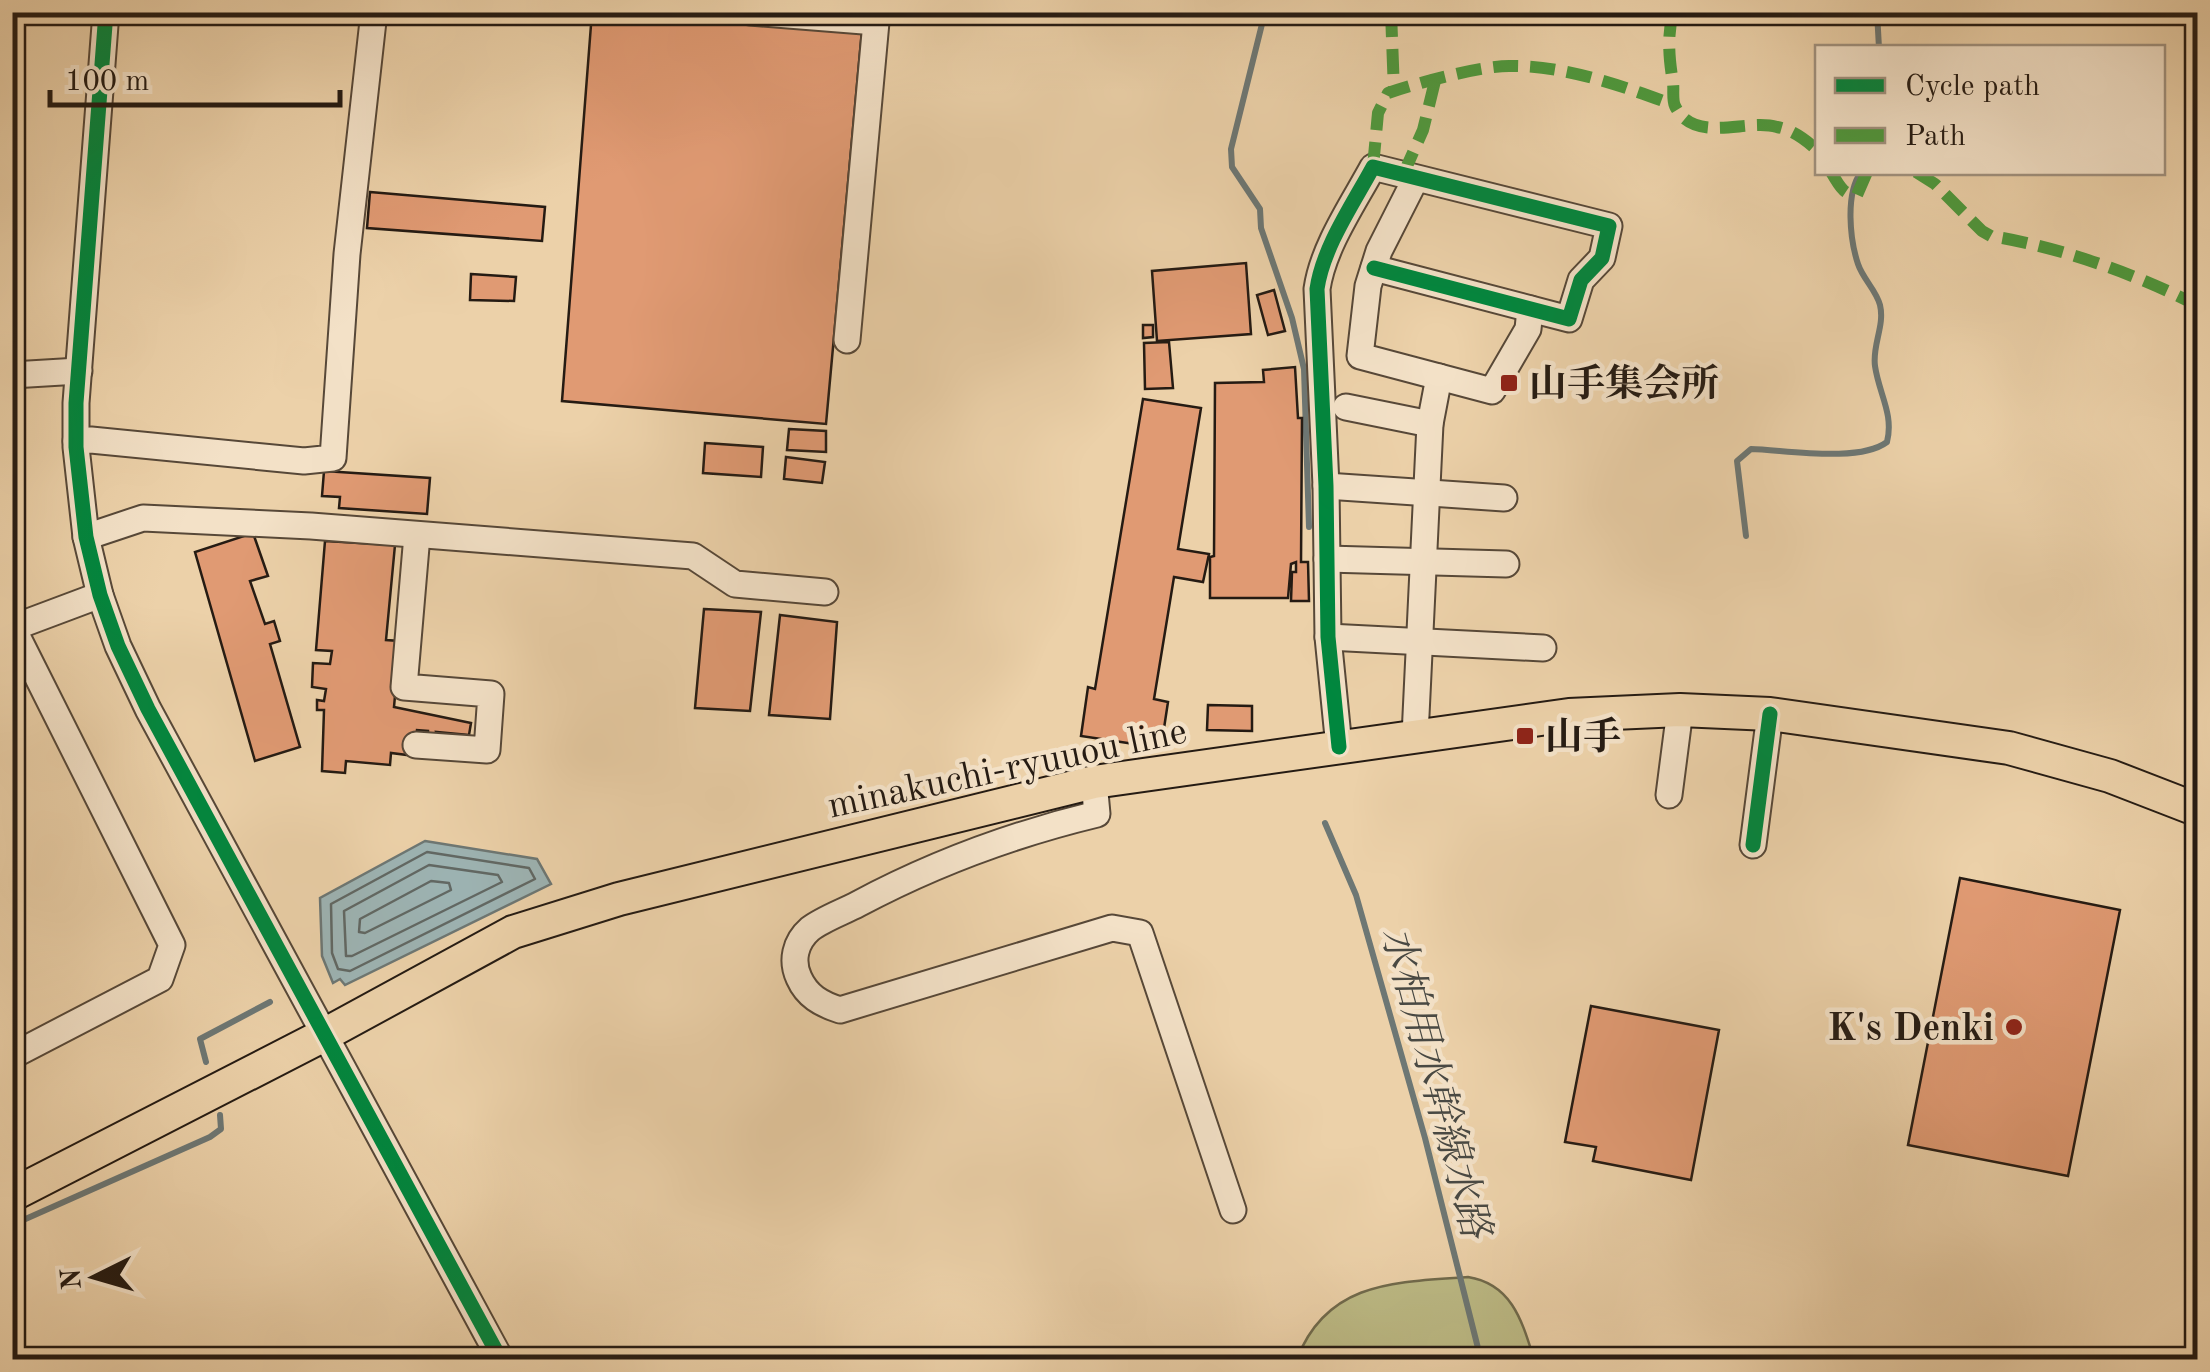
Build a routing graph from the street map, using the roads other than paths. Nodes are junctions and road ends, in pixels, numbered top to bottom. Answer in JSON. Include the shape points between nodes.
{"nodes":[{"id":1,"x":106,"y":12,"type":"edge"},
{"id":2,"x":374,"y":12,"type":"edge"},
{"id":3,"x":750,"y":12,"type":"edge"},
{"id":4,"x":1416,"y":180,"type":"junction"},
{"id":5,"x":1374,"y":268,"type":"junction"},
{"id":6,"x":1530,"y":309,"type":"junction"},
{"id":7,"x":847,"y":340,"type":"dead end"},
{"id":8,"x":79,"y":371,"type":"junction"},
{"id":9,"x":12,"y":376,"type":"edge"},
{"id":10,"x":1439,"y":377,"type":"junction"},
{"id":11,"x":1346,"y":407,"type":"dead end"},
{"id":12,"x":1430,"y":424,"type":"junction"},
{"id":13,"x":76,"y":441,"type":"junction"},
{"id":14,"x":1326,"y":486,"type":"junction"},
{"id":15,"x":1426,"y":492,"type":"junction"},
{"id":16,"x":1504,"y":498,"type":"dead end"},
{"id":17,"x":417,"y":534,"type":"junction"},
{"id":18,"x":86,"y":537,"type":"junction"},
{"id":19,"x":1327,"y":559,"type":"junction"},
{"id":20,"x":1423,"y":563,"type":"junction"},
{"id":21,"x":1506,"y":564,"type":"dead end"},
{"id":22,"x":824,"y":592,"type":"dead end"},
{"id":23,"x":100,"y":595,"type":"junction"},
{"id":24,"x":13,"y":628,"type":"edge"},
{"id":25,"x":1328,"y":637,"type":"junction"},
{"id":26,"x":1418,"y":642,"type":"junction"},
{"id":27,"x":1543,"y":648,"type":"dead end"},
{"id":28,"x":1680,"y":710,"type":"junction"},
{"id":29,"x":1770,"y":714,"type":"junction"},
{"id":30,"x":1415,"y":736,"type":"junction"},
{"id":31,"x":416,"y":745,"type":"dead end"},
{"id":32,"x":1338,"y":747,"type":"junction"},
{"id":33,"x":1094,"y":782,"type":"junction"},
{"id":34,"x":1669,"y":794,"type":"dead end"},
{"id":35,"x":2198,"y":810,"type":"edge"},
{"id":36,"x":1753,"y":845,"type":"dead end"},
{"id":37,"x":324,"y":1035,"type":"junction"},
{"id":38,"x":12,"y":1056,"type":"edge"},
{"id":39,"x":12,"y":1195,"type":"edge"},
{"id":40,"x":1233,"y":1210,"type":"dead end"},
{"id":41,"x":501,"y":1360,"type":"edge"}],
"edges":[{"from":1,"to":8,"type":"street"},
{"from":2,"to":13,"type":"street","via":[[333,458]]},
{"from":3,"to":7,"type":"street","via":[[876,22]]},
{"from":4,"to":5,"type":"street"},
{"from":4,"to":6,"type":"street","via":[[1609,226],[1602,258],[1581,280],[1570,318]]},
{"from":4,"to":14,"type":"street","via":[[1373,167],[1319,277]]},
{"from":5,"to":6,"type":"street"},
{"from":5,"to":10,"type":"street","via":[[1360,356]]},
{"from":6,"to":10,"type":"street","via":[[1528,329],[1492,390]]},
{"from":8,"to":9,"type":"street"},
{"from":8,"to":13,"type":"street"},
{"from":10,"to":12,"type":"street"},
{"from":11,"to":12,"type":"street"},
{"from":12,"to":15,"type":"street"},
{"from":13,"to":18,"type":"street"},
{"from":14,"to":15,"type":"street"},
{"from":14,"to":19,"type":"street"},
{"from":15,"to":16,"type":"street"},
{"from":15,"to":20,"type":"street"},
{"from":17,"to":18,"type":"street","via":[[143,518]]},
{"from":17,"to":22,"type":"street","via":[[693,556],[735,584]]},
{"from":17,"to":31,"type":"street","via":[[404,687],[491,694],[486,750]]},
{"from":18,"to":23,"type":"street"},
{"from":19,"to":20,"type":"street"},
{"from":19,"to":25,"type":"street"},
{"from":20,"to":21,"type":"street"},
{"from":20,"to":26,"type":"street"},
{"from":23,"to":24,"type":"street"},
{"from":23,"to":37,"type":"street","via":[[148,709]]},
{"from":24,"to":38,"type":"street","via":[[172,945],[160,979]]},
{"from":25,"to":26,"type":"street"},
{"from":25,"to":32,"type":"street"},
{"from":26,"to":27,"type":"street"},
{"from":26,"to":30,"type":"street"},
{"from":28,"to":29,"type":"main road","name":"minakuchi-ryuuou line"},
{"from":28,"to":30,"type":"main road","name":"minakuchi-ryuuou line","via":[[1569,715]]},
{"from":28,"to":34,"type":"street"},
{"from":29,"to":35,"type":"main road","name":"minakuchi-ryuuou line","via":[[2009,748]]},
{"from":29,"to":36,"type":"street"},
{"from":30,"to":32,"type":"main road","name":"minakuchi-ryuuou line"},
{"from":32,"to":33,"type":"main road","name":"minakuchi-ryuuou line"},
{"from":33,"to":37,"type":"main road","name":"minakuchi-ryuuou line","via":[[638,894],[514,932]]},
{"from":33,"to":40,"type":"street","via":[[1096,814],[1021,834],[874,895],[810,929],[796,946],[795,968],[820,1003],[840,1010],[1112,928],[1140,933]]},
{"from":37,"to":39,"type":"main road","name":"minakuchi-ryuuou line"},
{"from":37,"to":41,"type":"street"}]}
